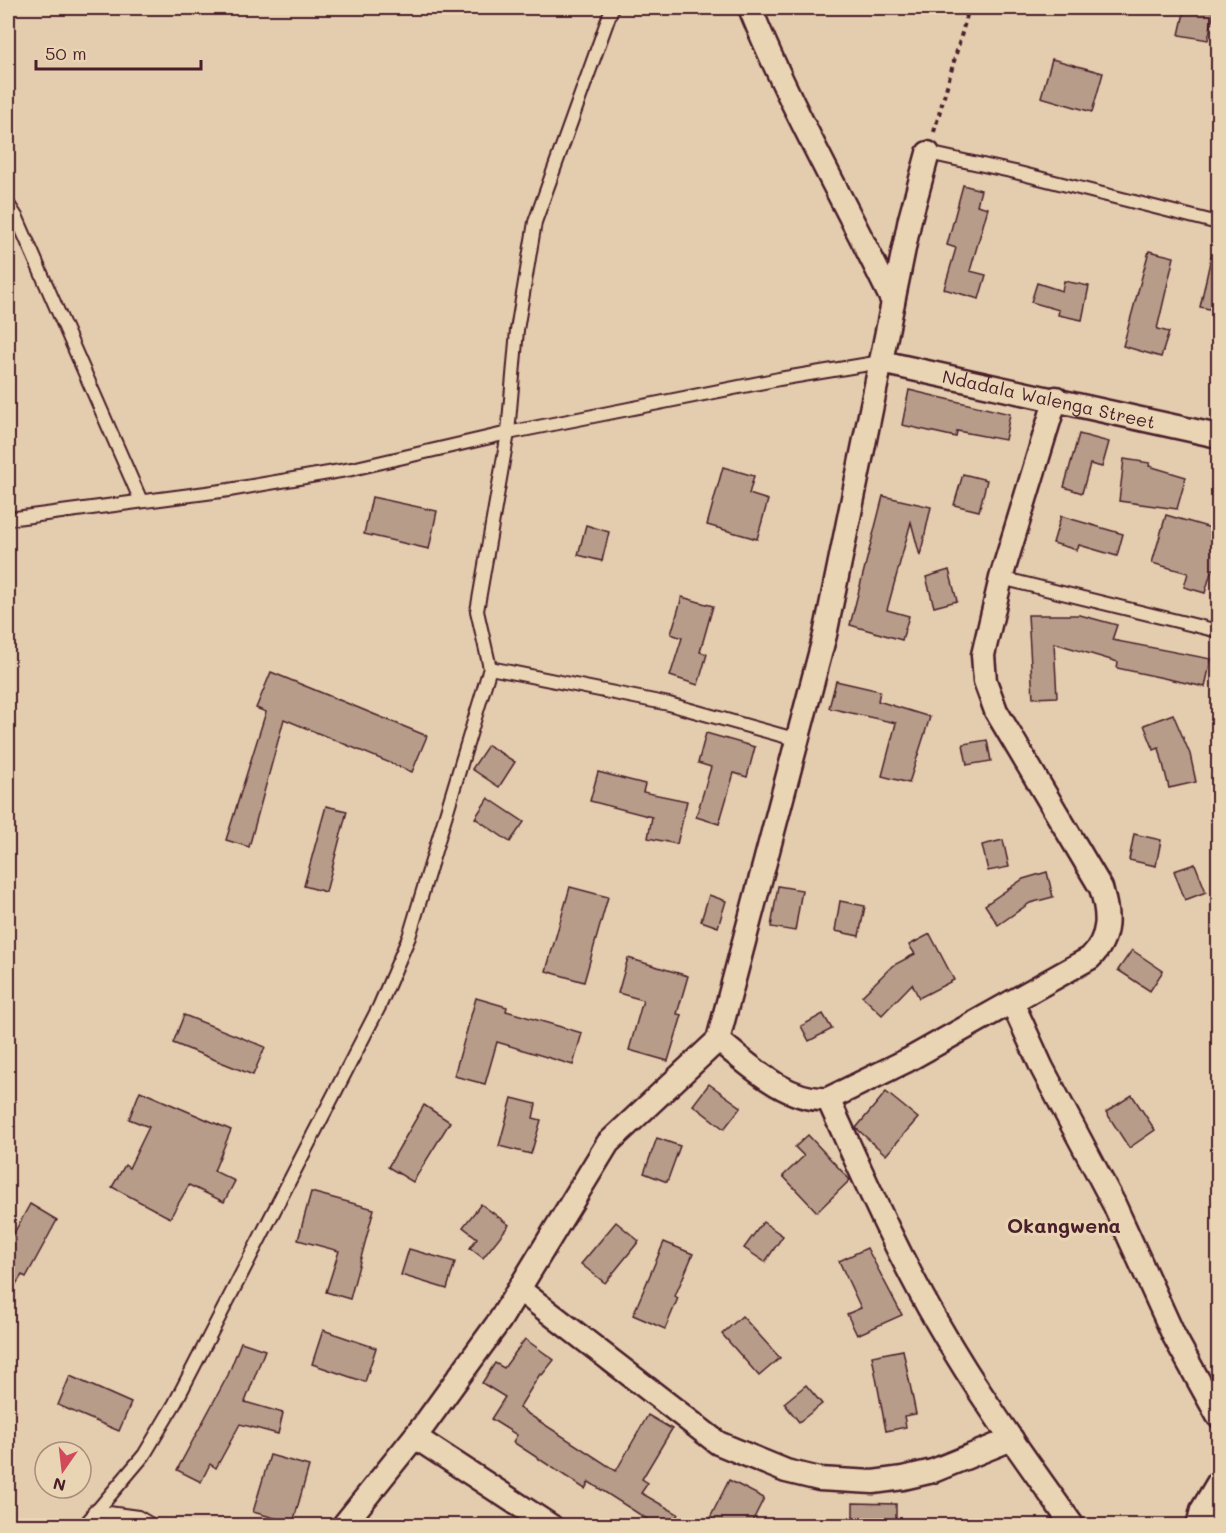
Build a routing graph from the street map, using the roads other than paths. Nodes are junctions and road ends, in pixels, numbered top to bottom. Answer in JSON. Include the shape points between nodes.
{"nodes":[{"id":1,"x":612,"y":8,"type":"edge"},
{"id":2,"x":750,"y":8,"type":"edge"},
{"id":3,"x":928,"y":153,"type":"joint"},
{"id":4,"x":8,"y":204,"type":"edge"},
{"id":5,"x":1218,"y":223,"type":"edge"},
{"id":6,"x":893,"y":302,"type":"junction"},
{"id":7,"x":881,"y":362,"type":"junction"},
{"id":8,"x":1056,"y":398,"type":"junction"},
{"id":9,"x":508,"y":433,"type":"junction"},
{"id":10,"x":1218,"y":436,"type":"edge"},
{"id":11,"x":141,"y":501,"type":"junction"},
{"id":12,"x":8,"y":519,"type":"edge"},
{"id":13,"x":1001,"y":578,"type":"junction"},
{"id":14,"x":1218,"y":631,"type":"edge"},
{"id":15,"x":490,"y":668,"type":"junction"},
{"id":16,"x":798,"y":740,"type":"junction"},
{"id":17,"x":1012,"y":1002,"type":"junction"},
{"id":18,"x":718,"y":1040,"type":"junction"},
{"id":19,"x":828,"y":1099,"type":"junction"},
{"id":20,"x":520,"y":1290,"type":"junction"},
{"id":21,"x":1218,"y":1416,"type":"edge"},
{"id":22,"x":415,"y":1437,"type":"junction"},
{"id":23,"x":1012,"y":1439,"type":"junction"},
{"id":24,"x":1218,"y":1483,"type":"edge"},
{"id":25,"x":94,"y":1511,"type":"junction"},
{"id":26,"x":84,"y":1526,"type":"edge"},
{"id":27,"x":153,"y":1526,"type":"edge"},
{"id":28,"x":343,"y":1526,"type":"edge"},
{"id":29,"x":551,"y":1526,"type":"edge"},
{"id":30,"x":1073,"y":1526,"type":"edge"},
{"id":31,"x":1198,"y":1526,"type":"edge"}],
"edges":[{"from":1,"to":9,"type":"lane","via":[[535,222],[523,280]]},
{"from":2,"to":6,"type":"street","via":[[817,155],[841,194]]},
{"from":3,"to":5,"type":"lane"},
{"from":3,"to":6,"type":"street"},
{"from":4,"to":11,"type":"lane"},
{"from":6,"to":7,"type":"street"},
{"from":7,"to":8,"type":"street","name":"Ndadala Walenga Street"},
{"from":7,"to":9,"type":"lane"},
{"from":7,"to":16,"type":"street","via":[[825,635]]},
{"from":8,"to":10,"type":"street","name":"Ndadala Walenga Street"},
{"from":8,"to":13,"type":"street"},
{"from":9,"to":11,"type":"lane","via":[[352,469]]},
{"from":9,"to":15,"type":"lane","via":[[477,611]]},
{"from":11,"to":12,"type":"lane"},
{"from":13,"to":14,"type":"lane"},
{"from":13,"to":17,"type":"street","via":[[983,655],[988,696],[1101,888],[1108,912],[1100,948],[1090,958]]},
{"from":15,"to":16,"type":"lane","via":[[669,704]]},
{"from":15,"to":25,"type":"lane","via":[[409,937],[379,1007],[175,1403],[144,1455]]},
{"from":16,"to":18,"type":"street"},
{"from":17,"to":19,"type":"street"},
{"from":17,"to":21,"type":"street","via":[[1114,1204],[1174,1336]]},
{"from":18,"to":19,"type":"street","via":[[794,1094]]},
{"from":18,"to":20,"type":"street","via":[[608,1143]]},
{"from":19,"to":23,"type":"street","via":[[898,1251],[939,1326]]},
{"from":20,"to":22,"type":"street"},
{"from":20,"to":23,"type":"street","via":[[718,1443],[786,1471],[819,1479],[873,1482],[903,1478],[933,1471]]},
{"from":22,"to":28,"type":"street"},
{"from":22,"to":29,"type":"street"},
{"from":23,"to":30,"type":"street"},
{"from":24,"to":31,"type":"street"},
{"from":25,"to":26,"type":"lane"},
{"from":25,"to":27,"type":"lane","via":[[138,1517]]}]}
